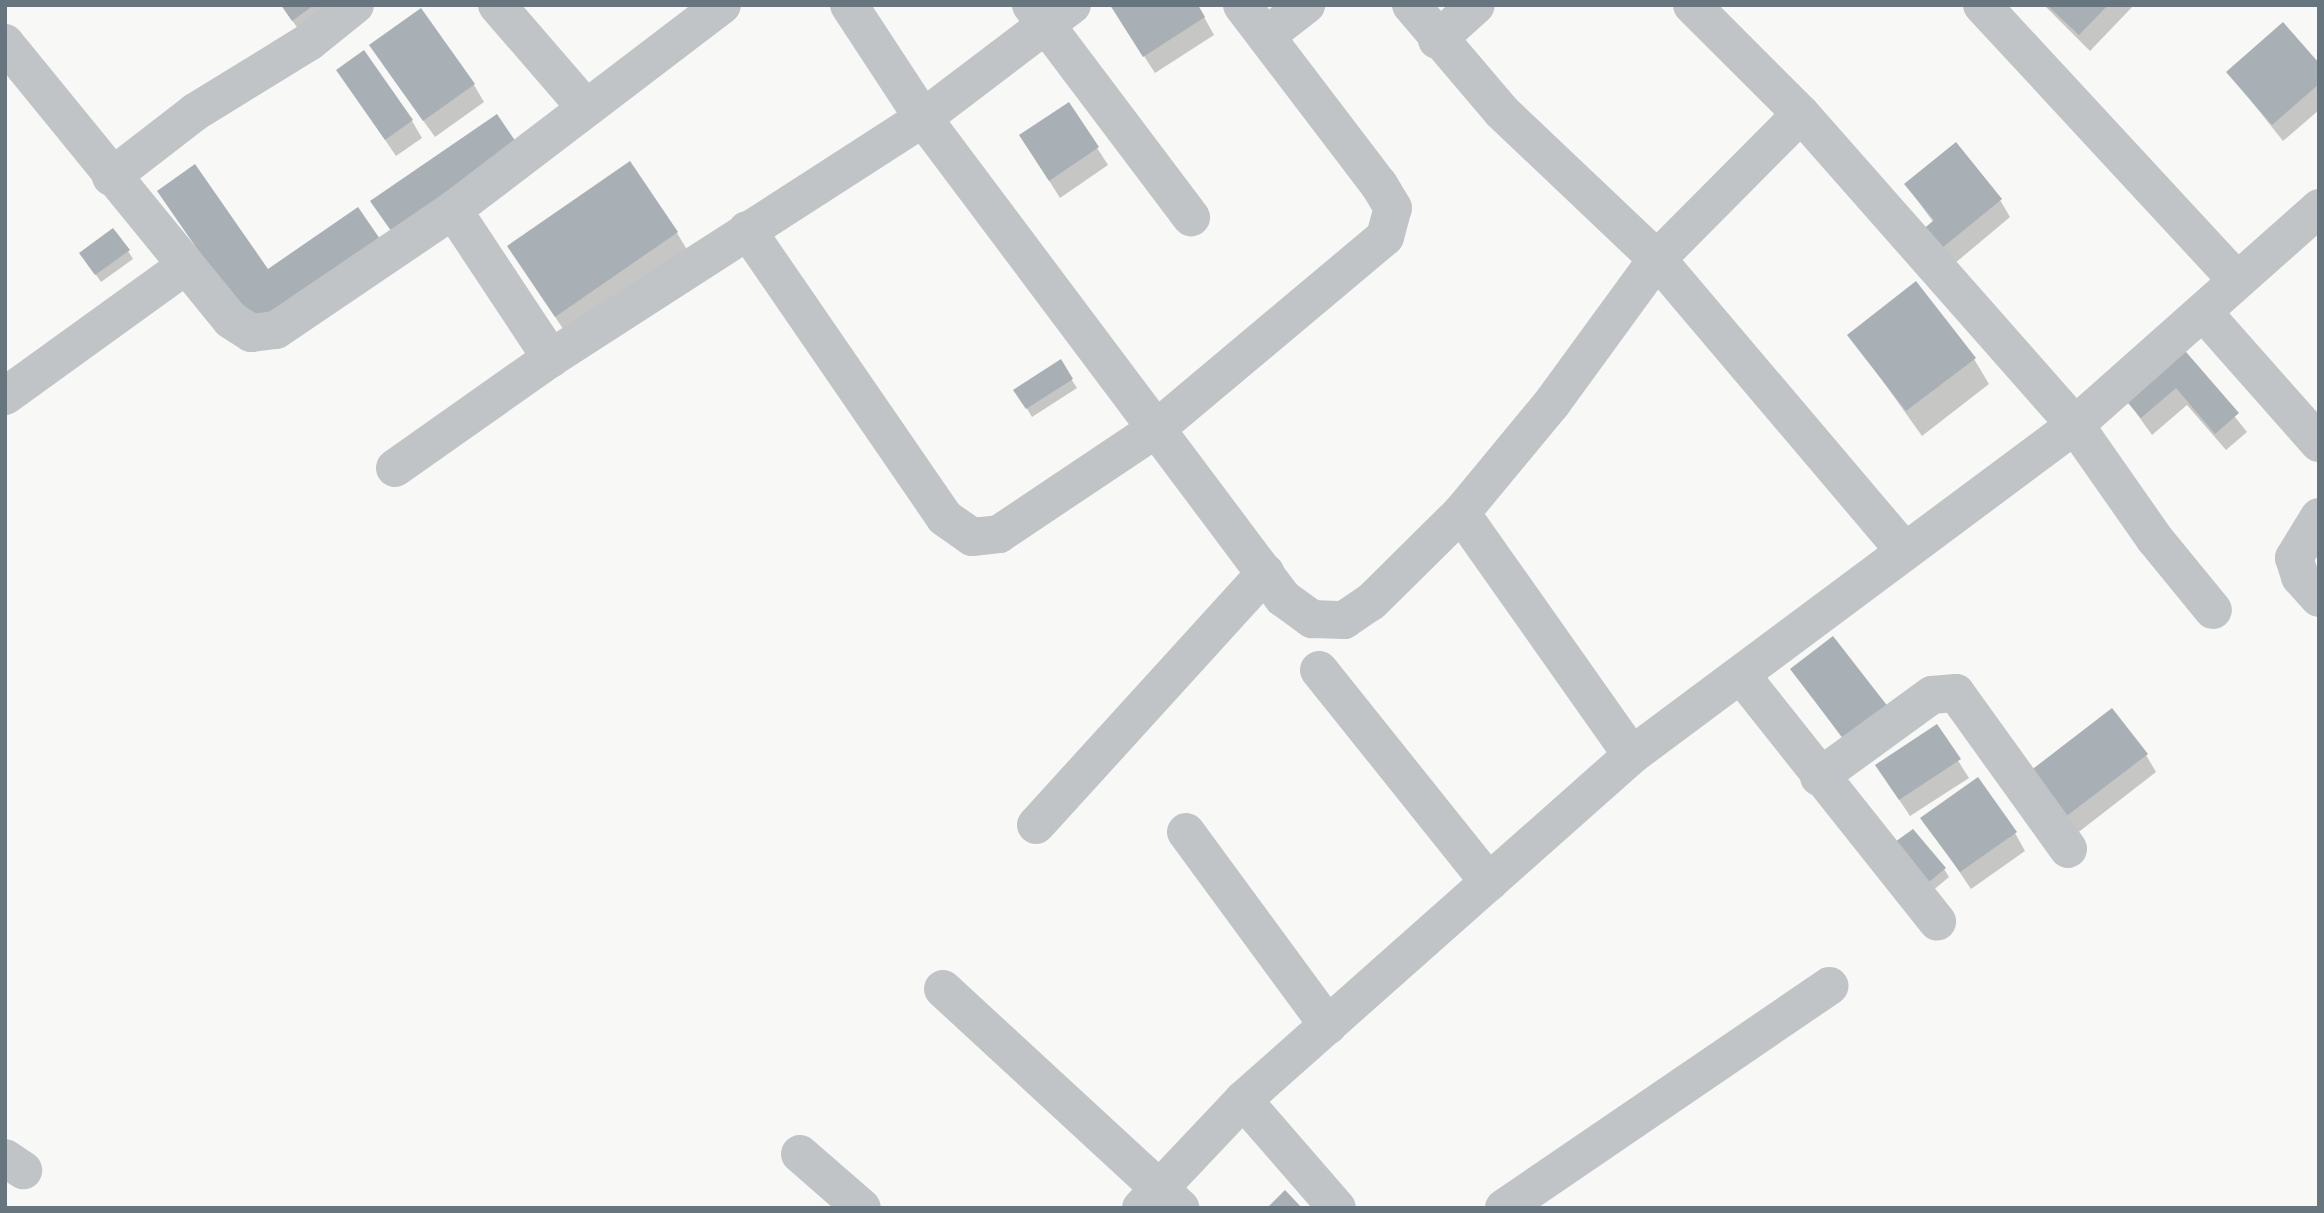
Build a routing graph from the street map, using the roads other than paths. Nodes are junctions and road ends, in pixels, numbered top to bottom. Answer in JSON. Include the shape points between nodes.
{"nodes":[{"id":1,"x":355,"y":5,"type":"edge"},
{"id":2,"x":497,"y":5,"type":"edge"},
{"id":3,"x":722,"y":5,"type":"edge"},
{"id":4,"x":849,"y":5,"type":"edge"},
{"id":5,"x":1242,"y":5,"type":"edge"},
{"id":6,"x":1306,"y":5,"type":"edge"},
{"id":7,"x":1411,"y":5,"type":"edge"},
{"id":8,"x":1476,"y":5,"type":"edge"},
{"id":9,"x":1692,"y":5,"type":"edge"},
{"id":10,"x":1982,"y":5,"type":"edge"},
{"id":11,"x":1049,"y":12,"type":"edge"},
{"id":12,"x":1266,"y":36,"type":"junction"},
{"id":13,"x":1437,"y":40,"type":"junction"},
{"id":14,"x":5,"y":43,"type":"edge"},
{"id":15,"x":586,"y":108,"type":"junction"},
{"id":16,"x":1801,"y":114,"type":"junction"},
{"id":17,"x":923,"y":118,"type":"junction"},
{"id":18,"x":111,"y":177,"type":"junction"},
{"id":19,"x":2319,"y":208,"type":"edge"},
{"id":20,"x":453,"y":210,"type":"junction"},
{"id":21,"x":1191,"y":217,"type":"dead end"},
{"id":22,"x":747,"y":230,"type":"junction"},
{"id":23,"x":1657,"y":258,"type":"junction"},
{"id":24,"x":185,"y":266,"type":"junction"},
{"id":25,"x":2236,"y":280,"type":"junction"},
{"id":26,"x":2203,"y":312,"type":"junction"},
{"id":27,"x":551,"y":358,"type":"junction"},
{"id":28,"x":5,"y":396,"type":"edge"},
{"id":29,"x":2075,"y":425,"type":"junction"},
{"id":30,"x":1156,"y":429,"type":"junction"},
{"id":31,"x":2319,"y":443,"type":"edge"},
{"id":32,"x":395,"y":468,"type":"dead end"},
{"id":33,"x":1461,"y":513,"type":"junction"},
{"id":34,"x":2319,"y":517,"type":"edge"},
{"id":35,"x":1904,"y":550,"type":"junction"},
{"id":36,"x":1265,"y":573,"type":"junction"},
{"id":37,"x":2319,"y":598,"type":"edge"},
{"id":38,"x":2213,"y":610,"type":"dead end"},
{"id":39,"x":1320,"y":670,"type":"dead end"},
{"id":40,"x":1741,"y":675,"type":"junction"},
{"id":41,"x":1632,"y":755,"type":"junction"},
{"id":42,"x":1819,"y":777,"type":"junction"},
{"id":43,"x":1036,"y":825,"type":"dead end"},
{"id":44,"x":1186,"y":832,"type":"dead end"},
{"id":45,"x":2068,"y":849,"type":"dead end"},
{"id":46,"x":1489,"y":882,"type":"junction"},
{"id":47,"x":1937,"y":921,"type":"dead end"},
{"id":48,"x":1829,"y":986,"type":"dead end"},
{"id":49,"x":943,"y":989,"type":"dead end"},
{"id":50,"x":1328,"y":1025,"type":"junction"},
{"id":51,"x":1244,"y":1100,"type":"junction"},
{"id":52,"x":800,"y":1154,"type":"dead end"},
{"id":53,"x":1160,"y":1201,"type":"edge"},
{"id":54,"x":862,"y":1208,"type":"edge"},
{"id":55,"x":1337,"y":1208,"type":"edge"},
{"id":56,"x":1504,"y":1208,"type":"edge"}],
"edges":[{"from":1,"to":18,"type":"street","via":[[309,43],[195,112]]},
{"from":2,"to":15,"type":"street"},
{"from":3,"to":15,"type":"street"},
{"from":4,"to":17,"type":"street"},
{"from":5,"to":12,"type":"street"},
{"from":6,"to":12,"type":"street"},
{"from":7,"to":13,"type":"street"},
{"from":8,"to":13,"type":"street"},
{"from":9,"to":16,"type":"street"},
{"from":10,"to":25,"type":"street"},
{"from":11,"to":17,"type":"street"},
{"from":11,"to":21,"type":"street"},
{"from":12,"to":30,"type":"street","via":[[1393,208],[1385,237]]},
{"from":13,"to":23,"type":"street","via":[[1502,112]]},
{"from":14,"to":18,"type":"street"},
{"from":15,"to":20,"type":"street"},
{"from":16,"to":23,"type":"street"},
{"from":16,"to":29,"type":"street"},
{"from":17,"to":22,"type":"street"},
{"from":17,"to":30,"type":"street"},
{"from":18,"to":24,"type":"street"},
{"from":19,"to":25,"type":"street"},
{"from":20,"to":24,"type":"street","via":[[276,330],[251,333],[231,320]]},
{"from":20,"to":27,"type":"street"},
{"from":22,"to":27,"type":"street"},
{"from":22,"to":30,"type":"street","via":[[945,518],[972,537],[999,534]]},
{"from":23,"to":33,"type":"street","via":[[1552,403]]},
{"from":23,"to":35,"type":"street"},
{"from":24,"to":28,"type":"street"},
{"from":25,"to":26,"type":"street"},
{"from":26,"to":29,"type":"street"},
{"from":26,"to":31,"type":"street"},
{"from":27,"to":32,"type":"street"},
{"from":29,"to":35,"type":"street"},
{"from":29,"to":38,"type":"street","via":[[2154,538]]},
{"from":30,"to":36,"type":"street"},
{"from":33,"to":36,"type":"street","via":[[1371,602],[1344,620],[1312,619],[1283,598]]},
{"from":33,"to":41,"type":"street"},
{"from":34,"to":37,"type":"street","via":[[2294,558],[2300,577]]},
{"from":35,"to":40,"type":"street"},
{"from":36,"to":43,"type":"street"},
{"from":39,"to":46,"type":"street"},
{"from":40,"to":41,"type":"street"},
{"from":40,"to":42,"type":"street"},
{"from":41,"to":46,"type":"street"},
{"from":42,"to":45,"type":"street","via":[[1932,695],[1956,693]]},
{"from":42,"to":47,"type":"street"},
{"from":44,"to":50,"type":"street"},
{"from":46,"to":50,"type":"street"},
{"from":48,"to":56,"type":"street"},
{"from":49,"to":53,"type":"street"},
{"from":50,"to":51,"type":"street"},
{"from":51,"to":53,"type":"street"},
{"from":51,"to":55,"type":"street"},
{"from":52,"to":54,"type":"street"}]}
